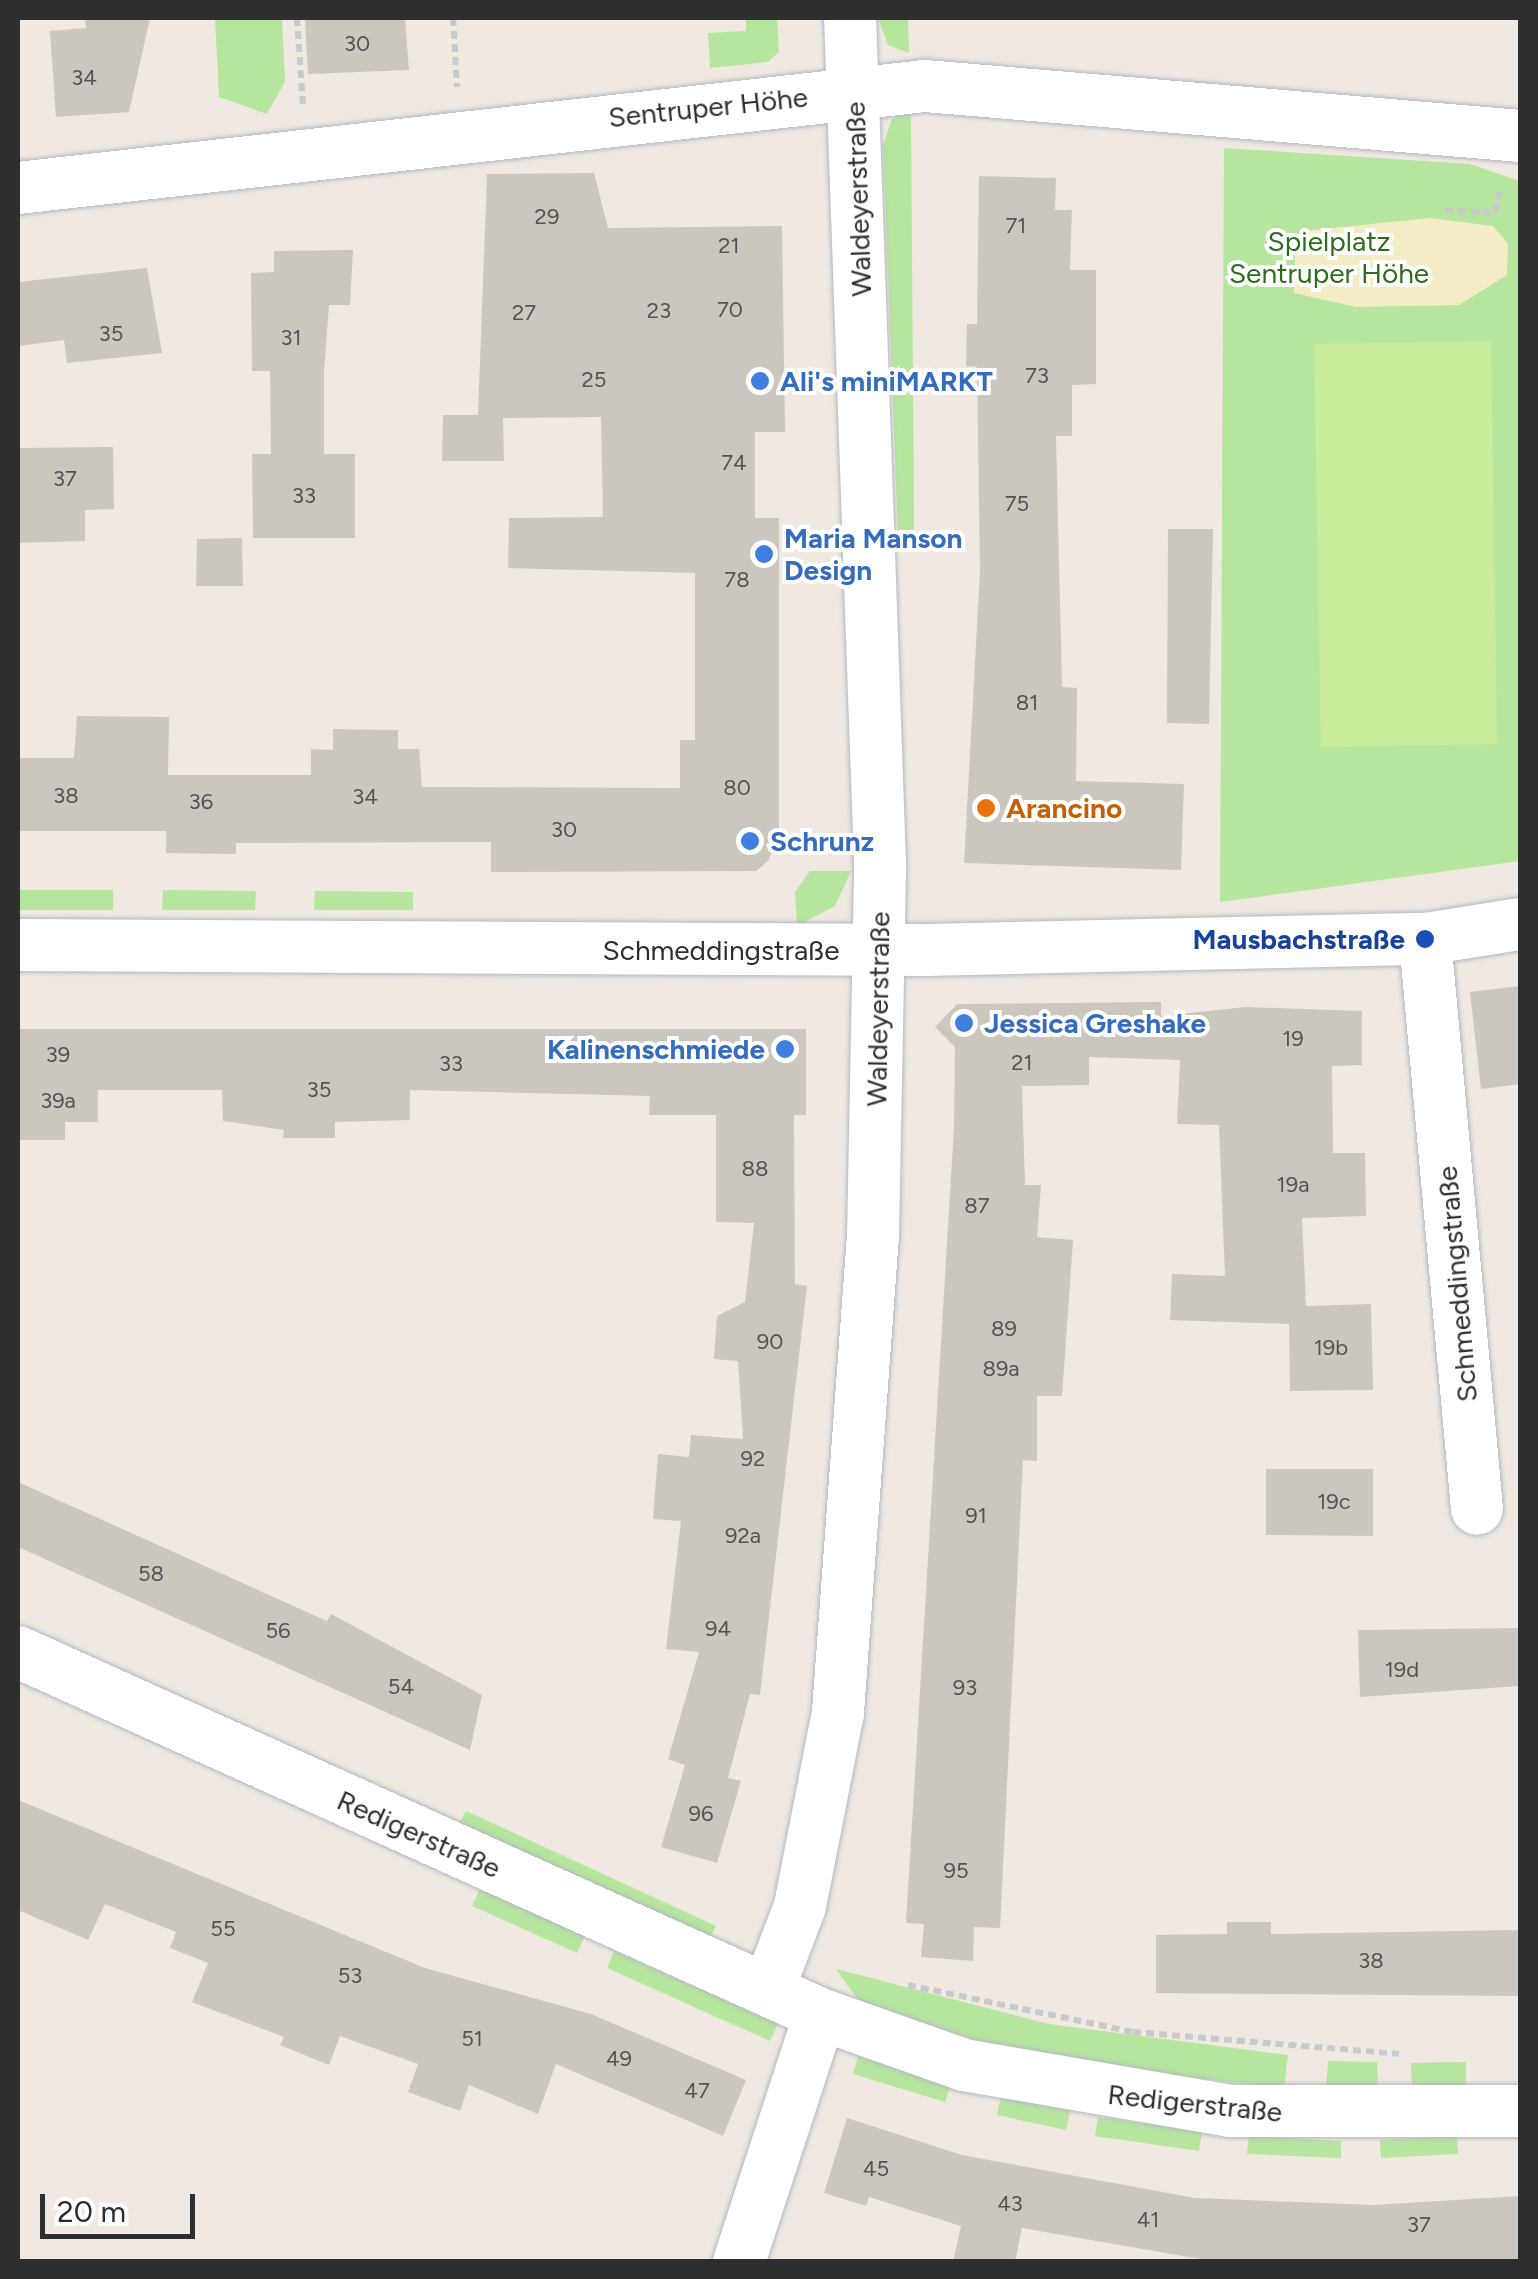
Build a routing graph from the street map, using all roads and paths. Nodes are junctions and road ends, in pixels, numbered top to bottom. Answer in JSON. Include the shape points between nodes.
{"nodes":[{"id":1,"x":297,"y":18,"type":"edge"},
{"id":2,"x":453,"y":18,"type":"edge"},
{"id":3,"x":850,"y":18,"type":"edge"},
{"id":4,"x":854,"y":92,"type":"junction"},
{"id":5,"x":460,"y":134,"type":"junction"},
{"id":6,"x":1520,"y":136,"type":"edge"},
{"id":7,"x":306,"y":152,"type":"junction"},
{"id":8,"x":18,"y":188,"type":"edge"},
{"id":9,"x":1520,"y":924,"type":"edge"},
{"id":10,"x":1425,"y":938,"type":"junction"},
{"id":11,"x":18,"y":945,"type":"edge"},
{"id":12,"x":879,"y":950,"type":"junction"},
{"id":13,"x":1477,"y":1509,"type":"dead end"},
{"id":14,"x":18,"y":1652,"type":"edge"},
{"id":15,"x":898,"y":1983,"type":"dead end"},
{"id":16,"x":768,"y":1990,"type":"junction"},
{"id":17,"x":820,"y":2014,"type":"junction"},
{"id":18,"x":1418,"y":2054,"type":"dead end"},
{"id":19,"x":1520,"y":2111,"type":"edge"},
{"id":20,"x":739,"y":2262,"type":"edge"}],
"edges":[{"from":1,"to":7,"type":"path"},
{"from":2,"to":5,"type":"path"},
{"from":3,"to":4,"type":"street","name":"Waldeyerstraße"},
{"from":4,"to":5,"type":"street","name":"Sentruper Höhe"},
{"from":4,"to":6,"type":"street","name":"Sentruper Höhe","via":[[924,86]]},
{"from":4,"to":12,"type":"street","name":"Waldeyerstraße"},
{"from":5,"to":7,"type":"street","name":"Sentruper Höhe"},
{"from":7,"to":8,"type":"street","name":"Sentruper Höhe"},
{"from":9,"to":10,"type":"street","name":"Schmeddingstraße"},
{"from":10,"to":12,"type":"street","name":"Schmeddingstraße"},
{"from":10,"to":13,"type":"street","name":"Schmeddingstraße"},
{"from":11,"to":12,"type":"street","name":"Schmeddingstraße"},
{"from":12,"to":16,"type":"street","name":"Waldeyerstraße","via":[[873,1238],[838,1712],[800,1906]]},
{"from":14,"to":16,"type":"street","name":"Redigerstraße"},
{"from":15,"to":18,"type":"path","via":[[1133,2032]]},
{"from":16,"to":17,"type":"street","name":"Redigerstraße"},
{"from":17,"to":19,"type":"street","name":"Redigerstraße","via":[[964,2065],[1137,2101],[1357,2117]]},
{"from":17,"to":20,"type":"street"}]}
